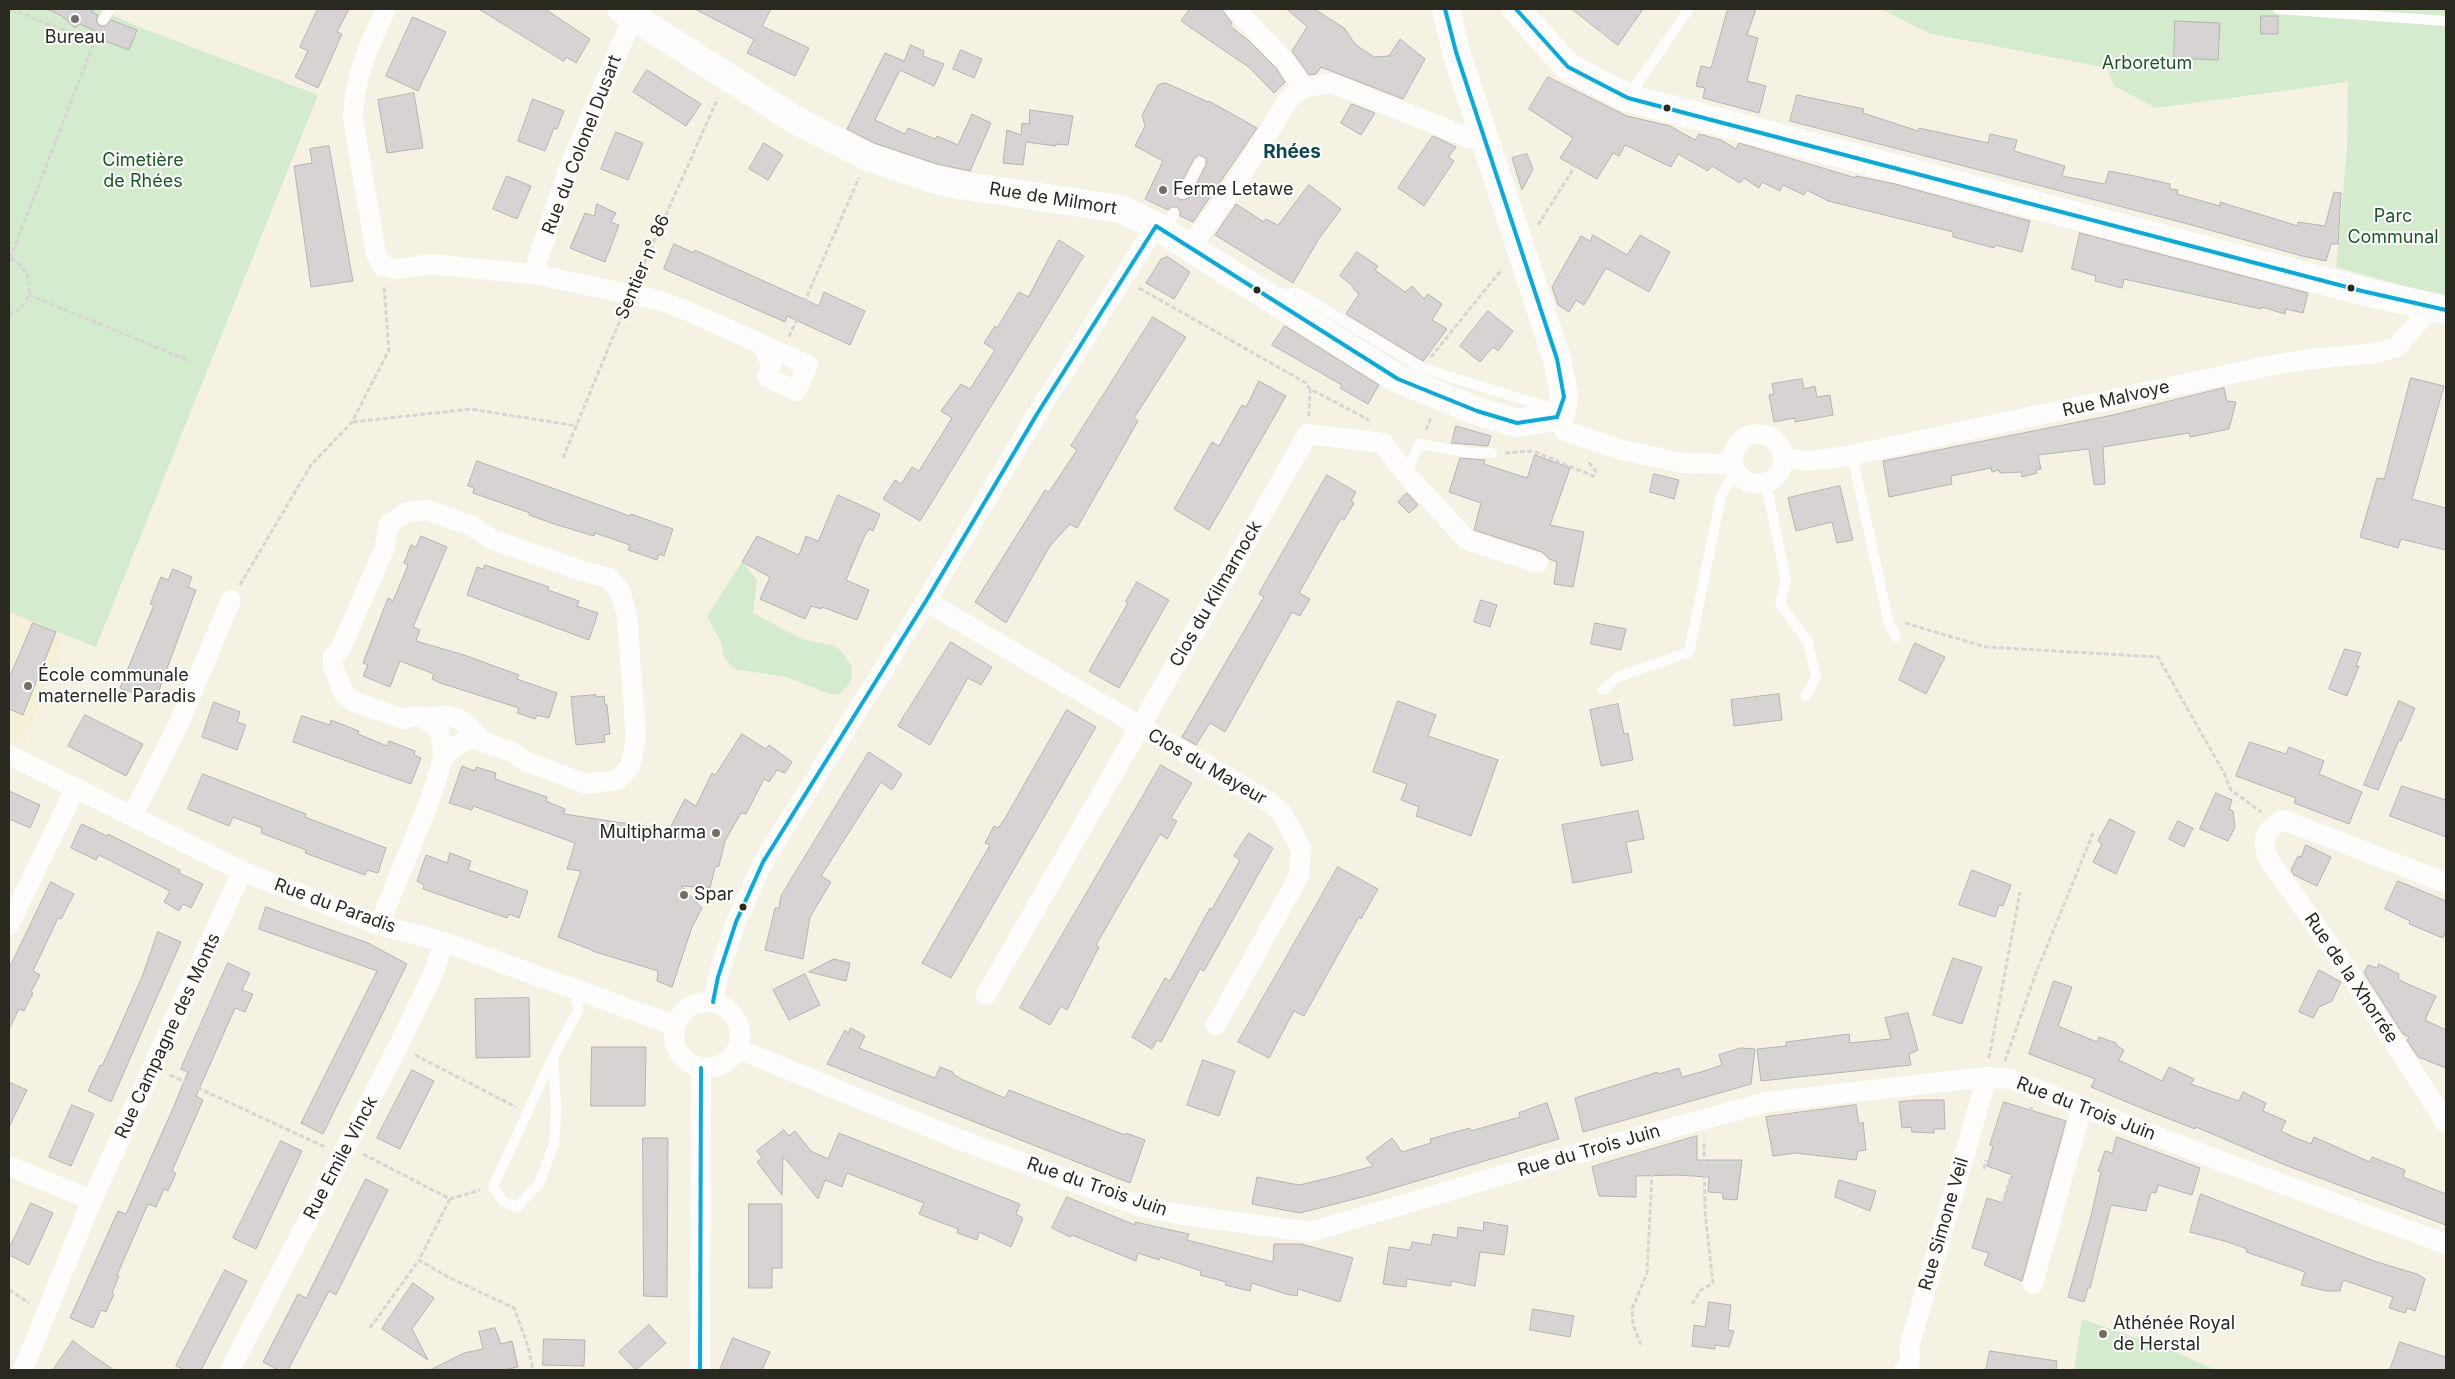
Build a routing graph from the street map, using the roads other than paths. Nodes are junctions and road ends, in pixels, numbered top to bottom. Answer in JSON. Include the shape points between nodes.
{"nodes":[{"id":1,"x":109,"y":9,"type":"edge"},
{"id":2,"x":386,"y":9,"type":"edge"},
{"id":3,"x":1235,"y":9,"type":"edge"},
{"id":4,"x":1446,"y":9,"type":"edge"},
{"id":5,"x":1516,"y":9,"type":"edge"},
{"id":6,"x":1689,"y":9,"type":"edge"},
{"id":7,"x":2278,"y":9,"type":"edge"},
{"id":8,"x":627,"y":12,"type":"edge"},
{"id":9,"x":103,"y":20,"type":"road end"},
{"id":10,"x":2446,"y":21,"type":"edge"},
{"id":11,"x":1303,"y":88,"type":"junction"},
{"id":12,"x":1624,"y":96,"type":"junction"},
{"id":13,"x":1486,"y":139,"type":"junction"},
{"id":14,"x":1200,"y":162,"type":"dead end"},
{"id":15,"x":1183,"y":194,"type":"dead end"},
{"id":16,"x":1165,"y":223,"type":"junction"},
{"id":17,"x":1190,"y":247,"type":"junction"},
{"id":18,"x":533,"y":274,"type":"junction"},
{"id":19,"x":1265,"y":295,"type":"junction"},
{"id":20,"x":2439,"y":308,"type":"edge"},
{"id":21,"x":763,"y":345,"type":"junction"},
{"id":22,"x":1563,"y":421,"type":"junction"},
{"id":23,"x":1492,"y":453,"type":"dead end"},
{"id":24,"x":1852,"y":455,"type":"junction"},
{"id":25,"x":1783,"y":457,"type":"junction"},
{"id":26,"x":1735,"y":467,"type":"junction"},
{"id":27,"x":1406,"y":474,"type":"junction"},
{"id":28,"x":1766,"y":483,"type":"junction"},
{"id":29,"x":1538,"y":563,"type":"dead end"},
{"id":30,"x":231,"y":600,"type":"road end"},
{"id":31,"x":926,"y":601,"type":"junction"},
{"id":32,"x":1896,"y":637,"type":"dead end"},
{"id":33,"x":1602,"y":690,"type":"dead end"},
{"id":34,"x":1806,"y":696,"type":"dead end"},
{"id":35,"x":424,"y":718,"type":"junction"},
{"id":36,"x":1140,"y":727,"type":"junction"},
{"id":37,"x":481,"y":740,"type":"junction"},
{"id":38,"x":451,"y":750,"type":"junction"},
{"id":39,"x":9,"y":755,"type":"edge"},
{"id":40,"x":76,"y":787,"type":"junction"},
{"id":41,"x":132,"y":816,"type":"junction"},
{"id":42,"x":242,"y":871,"type":"junction"},
{"id":43,"x":2446,"y":884,"type":"edge"},
{"id":44,"x":9,"y":924,"type":"edge"},
{"id":45,"x":379,"y":925,"type":"junction"},
{"id":46,"x":444,"y":942,"type":"junction"},
{"id":47,"x":576,"y":991,"type":"junction"},
{"id":48,"x":986,"y":995,"type":"dead end"},
{"id":49,"x":713,"y":1002,"type":"junction"},
{"id":50,"x":674,"y":1025,"type":"junction"},
{"id":51,"x":1216,"y":1025,"type":"dead end"},
{"id":52,"x":738,"y":1049,"type":"junction"},
{"id":53,"x":553,"y":1057,"type":"junction"},
{"id":54,"x":701,"y":1068,"type":"junction"},
{"id":55,"x":1994,"y":1078,"type":"junction"},
{"id":56,"x":2082,"y":1107,"type":"junction"},
{"id":57,"x":2446,"y":1123,"type":"edge"},
{"id":58,"x":9,"y":1166,"type":"edge"},
{"id":59,"x":92,"y":1200,"type":"junction"},
{"id":60,"x":2446,"y":1244,"type":"edge"},
{"id":61,"x":2033,"y":1284,"type":"dead end"},
{"id":62,"x":1909,"y":1369,"type":"edge"},
{"id":63,"x":24,"y":1370,"type":"edge"},
{"id":64,"x":230,"y":1370,"type":"edge"},
{"id":65,"x":700,"y":1370,"type":"edge"}],
"edges":[{"from":1,"to":9,"type":"lane"},
{"from":2,"to":18,"type":"street","via":[[363,59],[353,96],[353,118],[376,254],[383,266],[398,269],[429,264]]},
{"from":3,"to":11,"type":"street","via":[[1285,61]]},
{"from":4,"to":13,"type":"street","via":[[1456,52]]},
{"from":5,"to":12,"type":"street","via":[[1568,67]]},
{"from":6,"to":12,"type":"lane"},
{"from":7,"to":10,"type":"lane"},
{"from":8,"to":16,"type":"street","name":"Rue de Milmort","via":[[797,121],[868,157],[959,185],[1121,209]]},
{"from":8,"to":18,"type":"street","name":"Rue du Colonel Dusart"},
{"from":11,"to":13,"type":"street","via":[[1331,83],[1470,138]]},
{"from":11,"to":17,"type":"street","via":[[1290,98],[1230,192]]},
{"from":12,"to":20,"type":"street","via":[[2362,291]]},
{"from":13,"to":22,"type":"street","via":[[1557,359],[1564,393]]},
{"from":14,"to":15,"type":"lane"},
{"from":16,"to":17,"type":"street","name":"Rue de Milmort"},
{"from":16,"to":31,"type":"street","via":[[1123,278],[1036,414]]},
{"from":17,"to":19,"type":"street","name":"Rue de Milmort"},
{"from":18,"to":21,"type":"street","via":[[669,304]]},
{"from":19,"to":22,"type":"lane","via":[[1298,293],[1422,368]]},
{"from":19,"to":22,"type":"street","name":"Rue de Milmort","via":[[1398,379],[1517,423],[1557,417]]},
{"from":20,"to":24,"type":"street","name":"Rue Malvoye","via":[[2397,348],[2273,365]]},
{"from":21,"to":21,"type":"street","via":[[771,366],[767,377],[796,391],[808,365]]},
{"from":22,"to":26,"type":"street","via":[[1622,450],[1682,463]]},
{"from":23,"to":27,"type":"lane","via":[[1471,453],[1420,444]]},
{"from":24,"to":25,"type":"street","name":"Rue Malvoye","via":[[1812,462]]},
{"from":24,"to":32,"type":"lane","via":[[1889,624]]},
{"from":25,"to":26,"type":"street","via":[[1776,442],[1769,437],[1752,435],[1738,444],[1734,453]]},
{"from":25,"to":28,"type":"street","via":[[1779,473]]},
{"from":26,"to":28,"type":"street","via":[[1741,478],[1749,483]]},
{"from":26,"to":33,"type":"lane","via":[[1721,496],[1689,652],[1618,677]]},
{"from":27,"to":29,"type":"street","via":[[1468,540]]},
{"from":27,"to":36,"type":"street","name":"Clos du Kilmarnock","via":[[1383,443],[1308,434]]},
{"from":28,"to":34,"type":"lane","via":[[1786,581],[1780,604],[1808,642],[1816,677]]},
{"from":30,"to":41,"type":"street","via":[[178,725]]},
{"from":31,"to":36,"type":"street","name":"Clos du Mayeur"},
{"from":31,"to":49,"type":"street","via":[[763,862],[736,922]]},
{"from":35,"to":37,"type":"street","via":[[449,717],[464,721]]},
{"from":35,"to":37,"type":"street","via":[[414,716],[403,720],[353,701],[343,692],[333,668],[334,657],[341,648],[385,547],[388,525],[407,512],[426,510],[472,526],[492,539],[609,578],[620,591],[627,615],[636,738],[630,768],[617,780],[586,784],[527,762],[512,752]]},
{"from":35,"to":38,"type":"street","via":[[439,731]]},
{"from":36,"to":48,"type":"street","name":"Clos du Kilmarnock"},
{"from":36,"to":51,"type":"street","name":"Clos du Mayeur","via":[[1269,802],[1282,813],[1301,849],[1299,876]]},
{"from":37,"to":38,"type":"street","via":[[473,738]]},
{"from":38,"to":45,"type":"street"},
{"from":39,"to":40,"type":"street","name":"Rue du Paradis"},
{"from":40,"to":41,"type":"street","name":"Rue du Paradis"},
{"from":40,"to":44,"type":"street"},
{"from":41,"to":42,"type":"street","name":"Rue du Paradis"},
{"from":42,"to":45,"type":"street","name":"Rue du Paradis"},
{"from":42,"to":59,"type":"street","name":"Rue Campagne des Monts"},
{"from":43,"to":57,"type":"street","name":"Rue de la Xhorrée","via":[[2284,820],[2270,828],[2265,852],[2271,863],[2347,969]]},
{"from":45,"to":46,"type":"street","name":"Rue du Paradis"},
{"from":46,"to":47,"type":"street","name":"Rue du Paradis"},
{"from":46,"to":64,"type":"street","name":"Rue Emile Vinck","via":[[434,972],[398,1047]]},
{"from":47,"to":50,"type":"street","name":"Rue du Paradis"},
{"from":47,"to":53,"type":"lane","via":[[578,1011]]},
{"from":49,"to":50,"type":"street","via":[[693,1004],[684,1010]]},
{"from":49,"to":52,"type":"street","via":[[724,1006],[739,1025]]},
{"from":50,"to":54,"type":"street","via":[[673,1037],[682,1058]]},
{"from":52,"to":54,"type":"street","via":[[723,1065]]},
{"from":52,"to":55,"type":"street","name":"Rue du Trois Juin","via":[[958,1139],[1142,1207],[1310,1232],[1767,1102]]},
{"from":53,"to":53,"type":"lane","via":[[554,1144],[539,1184],[517,1207],[503,1202],[493,1187]]},
{"from":54,"to":65,"type":"street"},
{"from":55,"to":56,"type":"street","name":"Rue du Trois Juin"},
{"from":55,"to":62,"type":"street","name":"Rue Simone Veil","via":[[1913,1335]]},
{"from":56,"to":60,"type":"street","name":"Rue du Trois Juin"},
{"from":56,"to":61,"type":"street"},
{"from":58,"to":59,"type":"street"},
{"from":59,"to":63,"type":"street","name":"Rue Campagne des Monts"}]}
